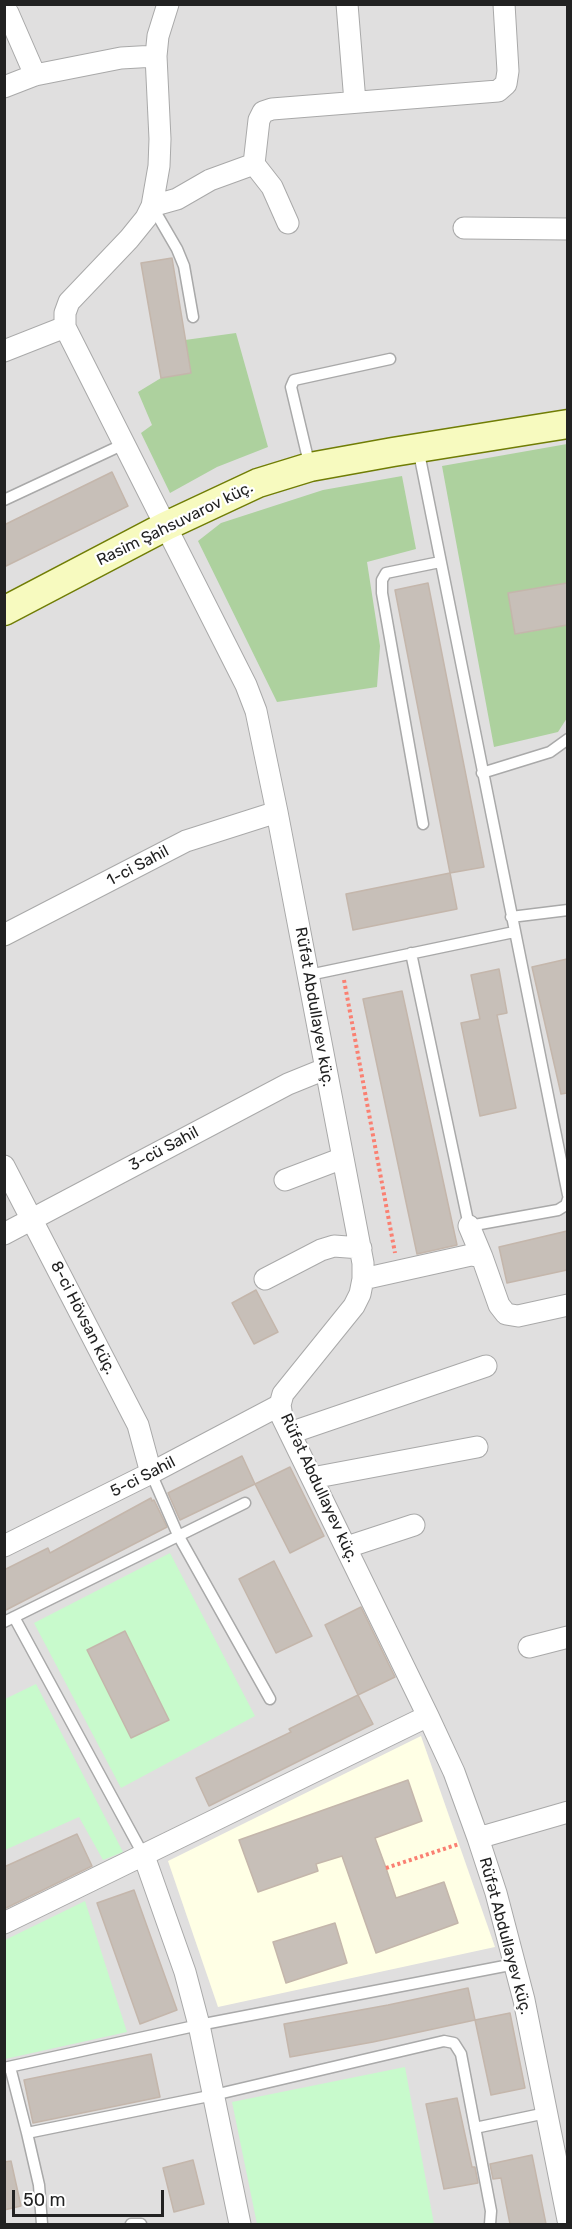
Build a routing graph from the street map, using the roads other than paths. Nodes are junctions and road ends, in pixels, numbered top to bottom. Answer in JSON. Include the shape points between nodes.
{"nodes":[{"id":1,"x":168,"y":4,"type":"edge"},
{"id":2,"x":347,"y":4,"type":"edge"},
{"id":3,"x":504,"y":4,"type":"edge"},
{"id":4,"x":4,"y":11,"type":"edge"},
{"id":5,"x":156,"y":56,"type":"junction"},
{"id":6,"x":35,"y":75,"type":"junction"},
{"id":7,"x":4,"y":87,"type":"edge"},
{"id":8,"x":355,"y":102,"type":"junction"},
{"id":9,"x":254,"y":164,"type":"junction"},
{"id":10,"x":152,"y":206,"type":"junction"},
{"id":11,"x":288,"y":223,"type":"dead end"},
{"id":12,"x":464,"y":228,"type":"dead end"},
{"id":13,"x":567,"y":229,"type":"edge"},
{"id":14,"x":193,"y":317,"type":"dead end"},
{"id":15,"x":65,"y":327,"type":"junction"},
{"id":16,"x":4,"y":351,"type":"edge"},
{"id":17,"x":390,"y":359,"type":"dead end"},
{"id":18,"x":567,"y":424,"type":"edge"},
{"id":19,"x":124,"y":444,"type":"junction"},
{"id":20,"x":418,"y":448,"type":"junction"},
{"id":21,"x":310,"y":467,"type":"junction"},
{"id":22,"x":4,"y":500,"type":"edge"},
{"id":23,"x":166,"y":526,"type":"junction"},
{"id":24,"x":441,"y":562,"type":"junction"},
{"id":25,"x":4,"y":611,"type":"edge"},
{"id":26,"x":567,"y":739,"type":"edge"},
{"id":27,"x":482,"y":773,"type":"junction"},
{"id":28,"x":278,"y":812,"type":"junction"},
{"id":29,"x":423,"y":824,"type":"dead end"},
{"id":30,"x":567,"y":910,"type":"edge"},
{"id":31,"x":511,"y":917,"type":"junction"},
{"id":32,"x":514,"y":932,"type":"junction"},
{"id":33,"x":4,"y":935,"type":"edge"},
{"id":34,"x":411,"y":952,"type":"junction"},
{"id":35,"x":309,"y":975,"type":"junction"},
{"id":36,"x":326,"y":1069,"type":"junction"},
{"id":37,"x":343,"y":1158,"type":"junction"},
{"id":38,"x":4,"y":1166,"type":"edge"},
{"id":39,"x":285,"y":1180,"type":"dead end"},
{"id":40,"x":567,"y":1197,"type":"edge"},
{"id":41,"x":32,"y":1219,"type":"junction"},
{"id":42,"x":469,"y":1226,"type":"junction"},
{"id":43,"x":4,"y":1234,"type":"edge"},
{"id":44,"x":361,"y":1248,"type":"junction"},
{"id":45,"x":482,"y":1257,"type":"junction"},
{"id":46,"x":265,"y":1279,"type":"dead end"},
{"id":47,"x":363,"y":1279,"type":"junction"},
{"id":48,"x":567,"y":1305,"type":"edge"},
{"id":49,"x":486,"y":1366,"type":"dead end"},
{"id":50,"x":280,"y":1405,"type":"junction"},
{"id":51,"x":290,"y":1433,"type":"junction"},
{"id":52,"x":477,"y":1447,"type":"dead end"},
{"id":53,"x":151,"y":1473,"type":"junction"},
{"id":54,"x":312,"y":1478,"type":"junction"},
{"id":55,"x":245,"y":1503,"type":"dead end"},
{"id":56,"x":414,"y":1524,"type":"dead end"},
{"id":57,"x":178,"y":1535,"type":"junction"},
{"id":58,"x":4,"y":1546,"type":"edge"},
{"id":59,"x":346,"y":1547,"type":"junction"},
{"id":60,"x":9,"y":1619,"type":"edge"},
{"id":61,"x":567,"y":1638,"type":"edge"},
{"id":62,"x":529,"y":1647,"type":"dead end"},
{"id":63,"x":270,"y":1699,"type":"dead end"},
{"id":64,"x":428,"y":1716,"type":"junction"},
{"id":65,"x":567,"y":1812,"type":"edge"},
{"id":66,"x":478,"y":1838,"type":"junction"},
{"id":67,"x":144,"y":1856,"type":"junction"},
{"id":68,"x":4,"y":1923,"type":"edge"},
{"id":69,"x":515,"y":1964,"type":"junction"},
{"id":70,"x":199,"y":2025,"type":"junction"},
{"id":71,"x":7,"y":2068,"type":"edge"},
{"id":72,"x":214,"y":2095,"type":"junction"},
{"id":73,"x":546,"y":2113,"type":"junction"},
{"id":74,"x":475,"y":2128,"type":"junction"},
{"id":75,"x":27,"y":2133,"type":"junction"},
{"id":76,"x":567,"y":2220,"type":"edge"},
{"id":77,"x":42,"y":2224,"type":"edge"},
{"id":78,"x":131,"y":2224,"type":"edge"},
{"id":79,"x":141,"y":2224,"type":"edge"},
{"id":80,"x":240,"y":2224,"type":"edge"},
{"id":81,"x":490,"y":2224,"type":"edge"}],
"edges":[{"from":1,"to":5,"type":"street"},
{"from":2,"to":8,"type":"street"},
{"from":3,"to":8,"type":"street","via":[[508,71],[506,84],[498,91]]},
{"from":4,"to":6,"type":"street"},
{"from":5,"to":6,"type":"street","via":[[121,58]]},
{"from":5,"to":10,"type":"street","via":[[160,139]]},
{"from":6,"to":7,"type":"street"},
{"from":8,"to":9,"type":"street","via":[[263,112]]},
{"from":9,"to":10,"type":"street","via":[[210,180],[177,199]]},
{"from":9,"to":11,"type":"street","via":[[272,187]]},
{"from":10,"to":14,"type":"lane","via":[[180,257]]},
{"from":10,"to":15,"type":"street","via":[[129,239],[69,302]]},
{"from":12,"to":13,"type":"street"},
{"from":15,"to":16,"type":"street"},
{"from":15,"to":19,"type":"street","name":"Rüfət Abdullayev küç."},
{"from":17,"to":21,"type":"lane","via":[[294,380],[291,387]]},
{"from":18,"to":20,"type":"street","name":"Rasim Şahsuvarov küç."},
{"from":19,"to":22,"type":"lane"},
{"from":19,"to":23,"type":"street","name":"Rüfət Abdullayev küç."},
{"from":20,"to":21,"type":"street","name":"Rasim Şahsuvarov küç."},
{"from":20,"to":24,"type":"lane"},
{"from":21,"to":23,"type":"street","name":"Rasim Şahsuvarov küç.","via":[[258,483]]},
{"from":23,"to":25,"type":"street","name":"Rasim Şahsuvarov küç."},
{"from":23,"to":28,"type":"street","name":"Rüfət Abdullayev küç.","via":[[246,685]]},
{"from":24,"to":27,"type":"lane"},
{"from":24,"to":29,"type":"lane","via":[[386,573],[382,580]]},
{"from":26,"to":27,"type":"lane","via":[[550,752]]},
{"from":27,"to":31,"type":"lane"},
{"from":28,"to":33,"type":"street","name":"1-ci Sahil","via":[[186,841]]},
{"from":28,"to":35,"type":"street","name":"Rüfət Abdullayev küç."},
{"from":30,"to":31,"type":"lane"},
{"from":31,"to":32,"type":"lane"},
{"from":32,"to":34,"type":"lane"},
{"from":32,"to":40,"type":"lane"},
{"from":34,"to":35,"type":"lane"},
{"from":34,"to":42,"type":"lane"},
{"from":35,"to":36,"type":"street","name":"Rüfət Abdullayev küç."},
{"from":36,"to":37,"type":"street","name":"Rüfət Abdullayev küç."},
{"from":36,"to":41,"type":"street","name":"3-cü Sahil","via":[[288,1084]]},
{"from":37,"to":39,"type":"street"},
{"from":37,"to":44,"type":"street","name":"Rüfət Abdullayev küç."},
{"from":38,"to":41,"type":"street","name":"8-ci Hövsan küç."},
{"from":40,"to":42,"type":"lane","via":[[566,1205],[558,1210]]},
{"from":41,"to":43,"type":"street","name":"3-cü Sahil"},
{"from":41,"to":53,"type":"street","name":"8-ci Hövsan küç.","via":[[138,1425]]},
{"from":42,"to":45,"type":"street"},
{"from":44,"to":46,"type":"street","via":[[334,1246],[321,1250]]},
{"from":44,"to":47,"type":"street","name":"Rüfət Abdullayev küç."},
{"from":45,"to":47,"type":"street","via":[[471,1255]]},
{"from":45,"to":48,"type":"street","via":[[506,1314],[518,1316]]},
{"from":47,"to":50,"type":"street","name":"Rüfət Abdullayev küç.","via":[[354,1306],[291,1383]]},
{"from":49,"to":51,"type":"street"},
{"from":50,"to":51,"type":"street","name":"Rüfət Abdullayev küç."},
{"from":50,"to":53,"type":"street","name":"5-ci Sahil"},
{"from":51,"to":54,"type":"street","name":"Rüfət Abdullayev küç."},
{"from":52,"to":54,"type":"street"},
{"from":53,"to":57,"type":"lane"},
{"from":53,"to":58,"type":"street","name":"5-ci Sahil"},
{"from":54,"to":59,"type":"street","name":"Rüfət Abdullayev küç."},
{"from":55,"to":57,"type":"lane"},
{"from":56,"to":59,"type":"street"},
{"from":57,"to":60,"type":"lane"},
{"from":57,"to":63,"type":"lane"},
{"from":59,"to":64,"type":"street","name":"Rüfət Abdullayev küç."},
{"from":60,"to":67,"type":"lane"},
{"from":61,"to":62,"type":"street"},
{"from":64,"to":66,"type":"street","name":"Rüfət Abdullayev küç."},
{"from":64,"to":67,"type":"street"},
{"from":65,"to":66,"type":"street"},
{"from":66,"to":69,"type":"street","name":"Rüfət Abdullayev küç."},
{"from":67,"to":68,"type":"street"},
{"from":67,"to":70,"type":"street","via":[[185,1972]]},
{"from":69,"to":70,"type":"lane"},
{"from":69,"to":73,"type":"street","name":"Rüfət Abdullayev küç."},
{"from":70,"to":71,"type":"lane"},
{"from":70,"to":72,"type":"street"},
{"from":71,"to":75,"type":"lane"},
{"from":72,"to":74,"type":"lane","via":[[444,2041],[454,2043],[461,2054]]},
{"from":72,"to":75,"type":"lane"},
{"from":72,"to":80,"type":"street"},
{"from":73,"to":74,"type":"lane"},
{"from":73,"to":76,"type":"street","name":"Rüfət Abdullayev küç."},
{"from":74,"to":81,"type":"lane"},
{"from":75,"to":77,"type":"lane","via":[[39,2186]]},
{"from":78,"to":79,"type":"lane"}]}
